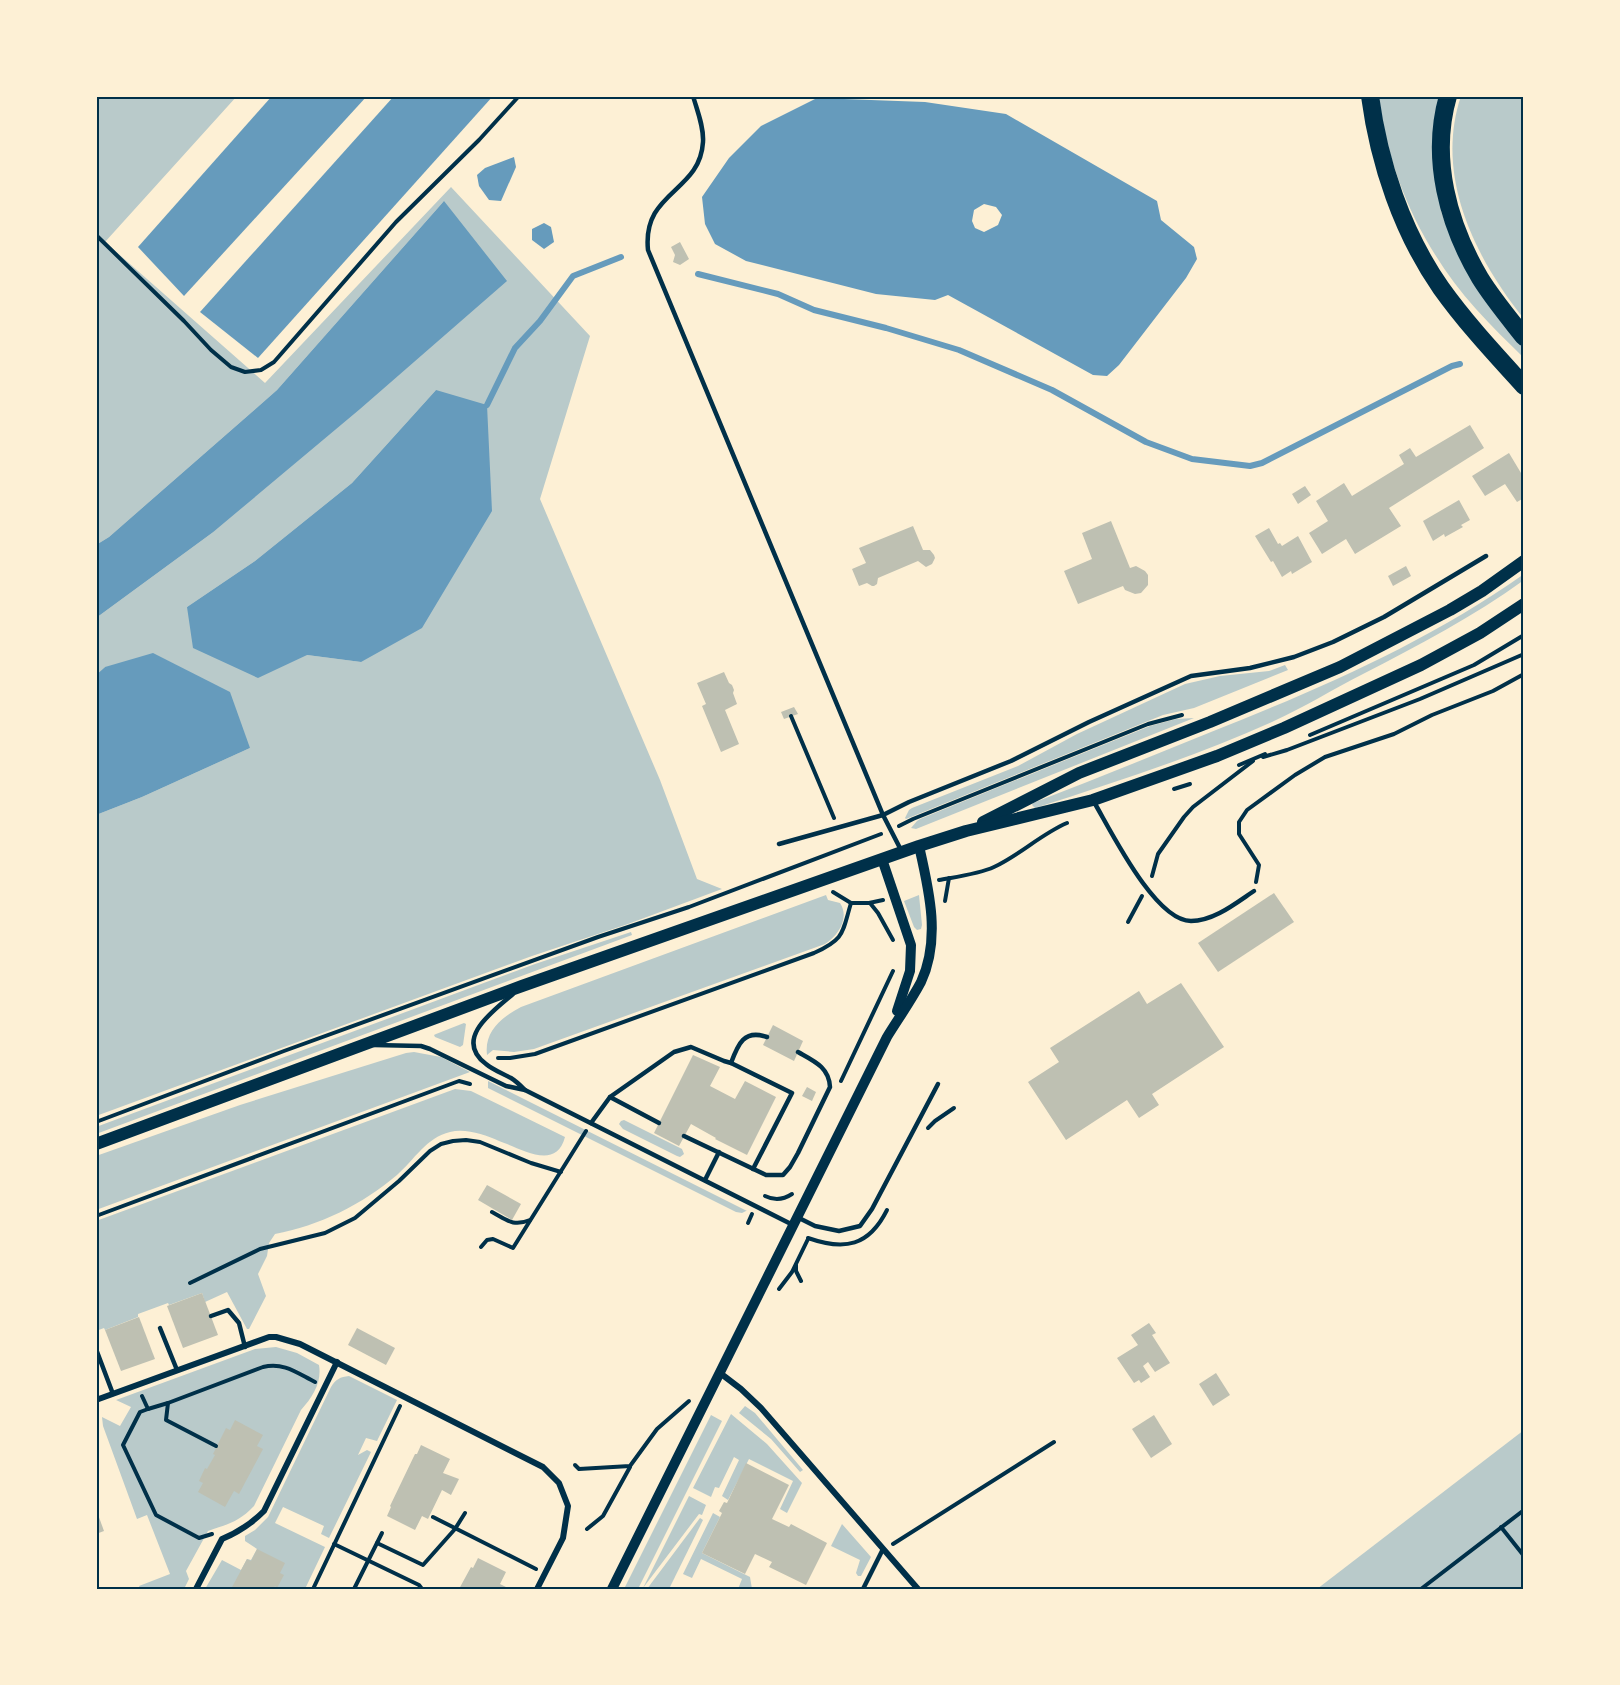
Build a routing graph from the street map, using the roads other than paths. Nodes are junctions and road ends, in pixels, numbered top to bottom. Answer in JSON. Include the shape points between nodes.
{"nodes":[{"id":1,"x":693,"y":96,"type":"edge"},
{"id":2,"x":1370,"y":96,"type":"edge"},
{"id":3,"x":1448,"y":96,"type":"edge"},
{"id":4,"x":1524,"y":337,"type":"edge"},
{"id":5,"x":1524,"y":386,"type":"edge"},
{"id":6,"x":1486,"y":556,"type":"dead end"},
{"id":7,"x":1524,"y":561,"type":"edge"},
{"id":8,"x":1524,"y":604,"type":"edge"},
{"id":9,"x":1093,"y":800,"type":"junction"},
{"id":10,"x":883,"y":815,"type":"junction"},
{"id":11,"x":966,"y":831,"type":"junction"},
{"id":12,"x":779,"y":844,"type":"dead end"},
{"id":13,"x":919,"y":846,"type":"junction"},
{"id":14,"x":902,"y":852,"type":"junction"},
{"id":15,"x":882,"y":859,"type":"junction"},
{"id":16,"x":1254,"y":891,"type":"road end"},
{"id":17,"x":522,"y":986,"type":"junction"},
{"id":18,"x":767,"y":1037,"type":"dead end"},
{"id":19,"x":887,"y":1037,"type":"junction"},
{"id":20,"x":366,"y":1044,"type":"junction"},
{"id":21,"x":798,"y":1052,"type":"dead end"},
{"id":22,"x":731,"y":1063,"type":"junction"},
{"id":23,"x":938,"y":1084,"type":"dead end"},
{"id":24,"x":525,"y":1090,"type":"junction"},
{"id":25,"x":610,"y":1097,"type":"junction"},
{"id":26,"x":591,"y":1123,"type":"junction"},
{"id":27,"x":659,"y":1123,"type":"dead end"},
{"id":28,"x":684,"y":1136,"type":"dead end"},
{"id":29,"x":96,"y":1144,"type":"edge"},
{"id":30,"x":719,"y":1152,"type":"junction"},
{"id":31,"x":753,"y":1169,"type":"junction"},
{"id":32,"x":705,"y":1180,"type":"junction"},
{"id":33,"x":795,"y":1221,"type":"junction"},
{"id":34,"x":211,"y":1316,"type":"dead end"},
{"id":35,"x":160,"y":1328,"type":"dead end"},
{"id":36,"x":245,"y":1347,"type":"junction"},
{"id":37,"x":96,"y":1349,"type":"edge"},
{"id":38,"x":337,"y":1362,"type":"junction"},
{"id":39,"x":177,"y":1370,"type":"junction"},
{"id":40,"x":720,"y":1373,"type":"junction"},
{"id":41,"x":113,"y":1394,"type":"junction"},
{"id":42,"x":96,"y":1400,"type":"edge"},
{"id":43,"x":883,"y":1549,"type":"junction"},
{"id":44,"x":196,"y":1589,"type":"edge"},
{"id":45,"x":537,"y":1589,"type":"edge"},
{"id":46,"x":612,"y":1589,"type":"edge"},
{"id":47,"x":863,"y":1589,"type":"edge"},
{"id":48,"x":918,"y":1589,"type":"edge"}],
"edges":[{"from":1,"to":10,"type":"lane","via":[[704,140],[701,153],[691,174],[654,213],[647,237],[648,250]]},
{"from":2,"to":5,"type":"highway","via":[[1386,173],[1417,246],[1453,303]]},
{"from":3,"to":4,"type":"highway","via":[[1441,152],[1453,221],[1480,277]]},
{"from":6,"to":10,"type":"lane","via":[[1384,617],[1333,642],[1250,668],[1191,676],[1011,761]]},
{"from":7,"to":11,"type":"main road","via":[[1450,610],[1340,667],[1079,774]]},
{"from":8,"to":9,"type":"main road","via":[[1451,650],[1294,723],[1217,756]]},
{"from":9,"to":11,"type":"main road"},
{"from":9,"to":16,"type":"lane","via":[[1146,889],[1173,915],[1191,921],[1217,915]]},
{"from":10,"to":12,"type":"lane"},
{"from":10,"to":14,"type":"lane"},
{"from":11,"to":13,"type":"main road"},
{"from":13,"to":14,"type":"main road"},
{"from":13,"to":19,"type":"street","via":[[928,884],[932,937],[918,986]]},
{"from":14,"to":15,"type":"main road"},
{"from":15,"to":17,"type":"main road"},
{"from":15,"to":19,"type":"street","via":[[911,945],[905,990]]},
{"from":17,"to":20,"type":"main road"},
{"from":17,"to":24,"type":"lane","via":[[485,1017],[473,1047],[478,1058]]},
{"from":18,"to":22,"type":"lane","via":[[756,1034],[743,1039]]},
{"from":19,"to":33,"type":"street"},
{"from":20,"to":24,"type":"lane","via":[[421,1046],[506,1086]]},
{"from":20,"to":29,"type":"main road"},
{"from":21,"to":31,"type":"lane","via":[[822,1066],[830,1088],[783,1175],[766,1175]]},
{"from":22,"to":25,"type":"lane","via":[[691,1047],[683,1049]]},
{"from":22,"to":31,"type":"lane","via":[[792,1093]]},
{"from":23,"to":33,"type":"lane","via":[[860,1226],[839,1231]]},
{"from":24,"to":26,"type":"lane"},
{"from":25,"to":26,"type":"lane"},
{"from":25,"to":27,"type":"lane"},
{"from":26,"to":32,"type":"lane"},
{"from":28,"to":30,"type":"lane"},
{"from":30,"to":31,"type":"lane"},
{"from":30,"to":32,"type":"lane"},
{"from":32,"to":33,"type":"lane"},
{"from":33,"to":40,"type":"street"},
{"from":34,"to":36,"type":"lane","via":[[228,1310],[239,1323]]},
{"from":35,"to":39,"type":"lane"},
{"from":36,"to":38,"type":"street","via":[[276,1337]]},
{"from":36,"to":39,"type":"street"},
{"from":37,"to":41,"type":"lane"},
{"from":38,"to":44,"type":"street","via":[[264,1512],[236,1534],[222,1539]]},
{"from":38,"to":45,"type":"street","via":[[543,1467],[559,1484],[568,1506],[563,1538]]},
{"from":39,"to":41,"type":"street"},
{"from":40,"to":43,"type":"street","via":[[761,1407]]},
{"from":40,"to":46,"type":"street"},
{"from":41,"to":42,"type":"street"},
{"from":43,"to":47,"type":"lane"},
{"from":43,"to":48,"type":"street"}]}
